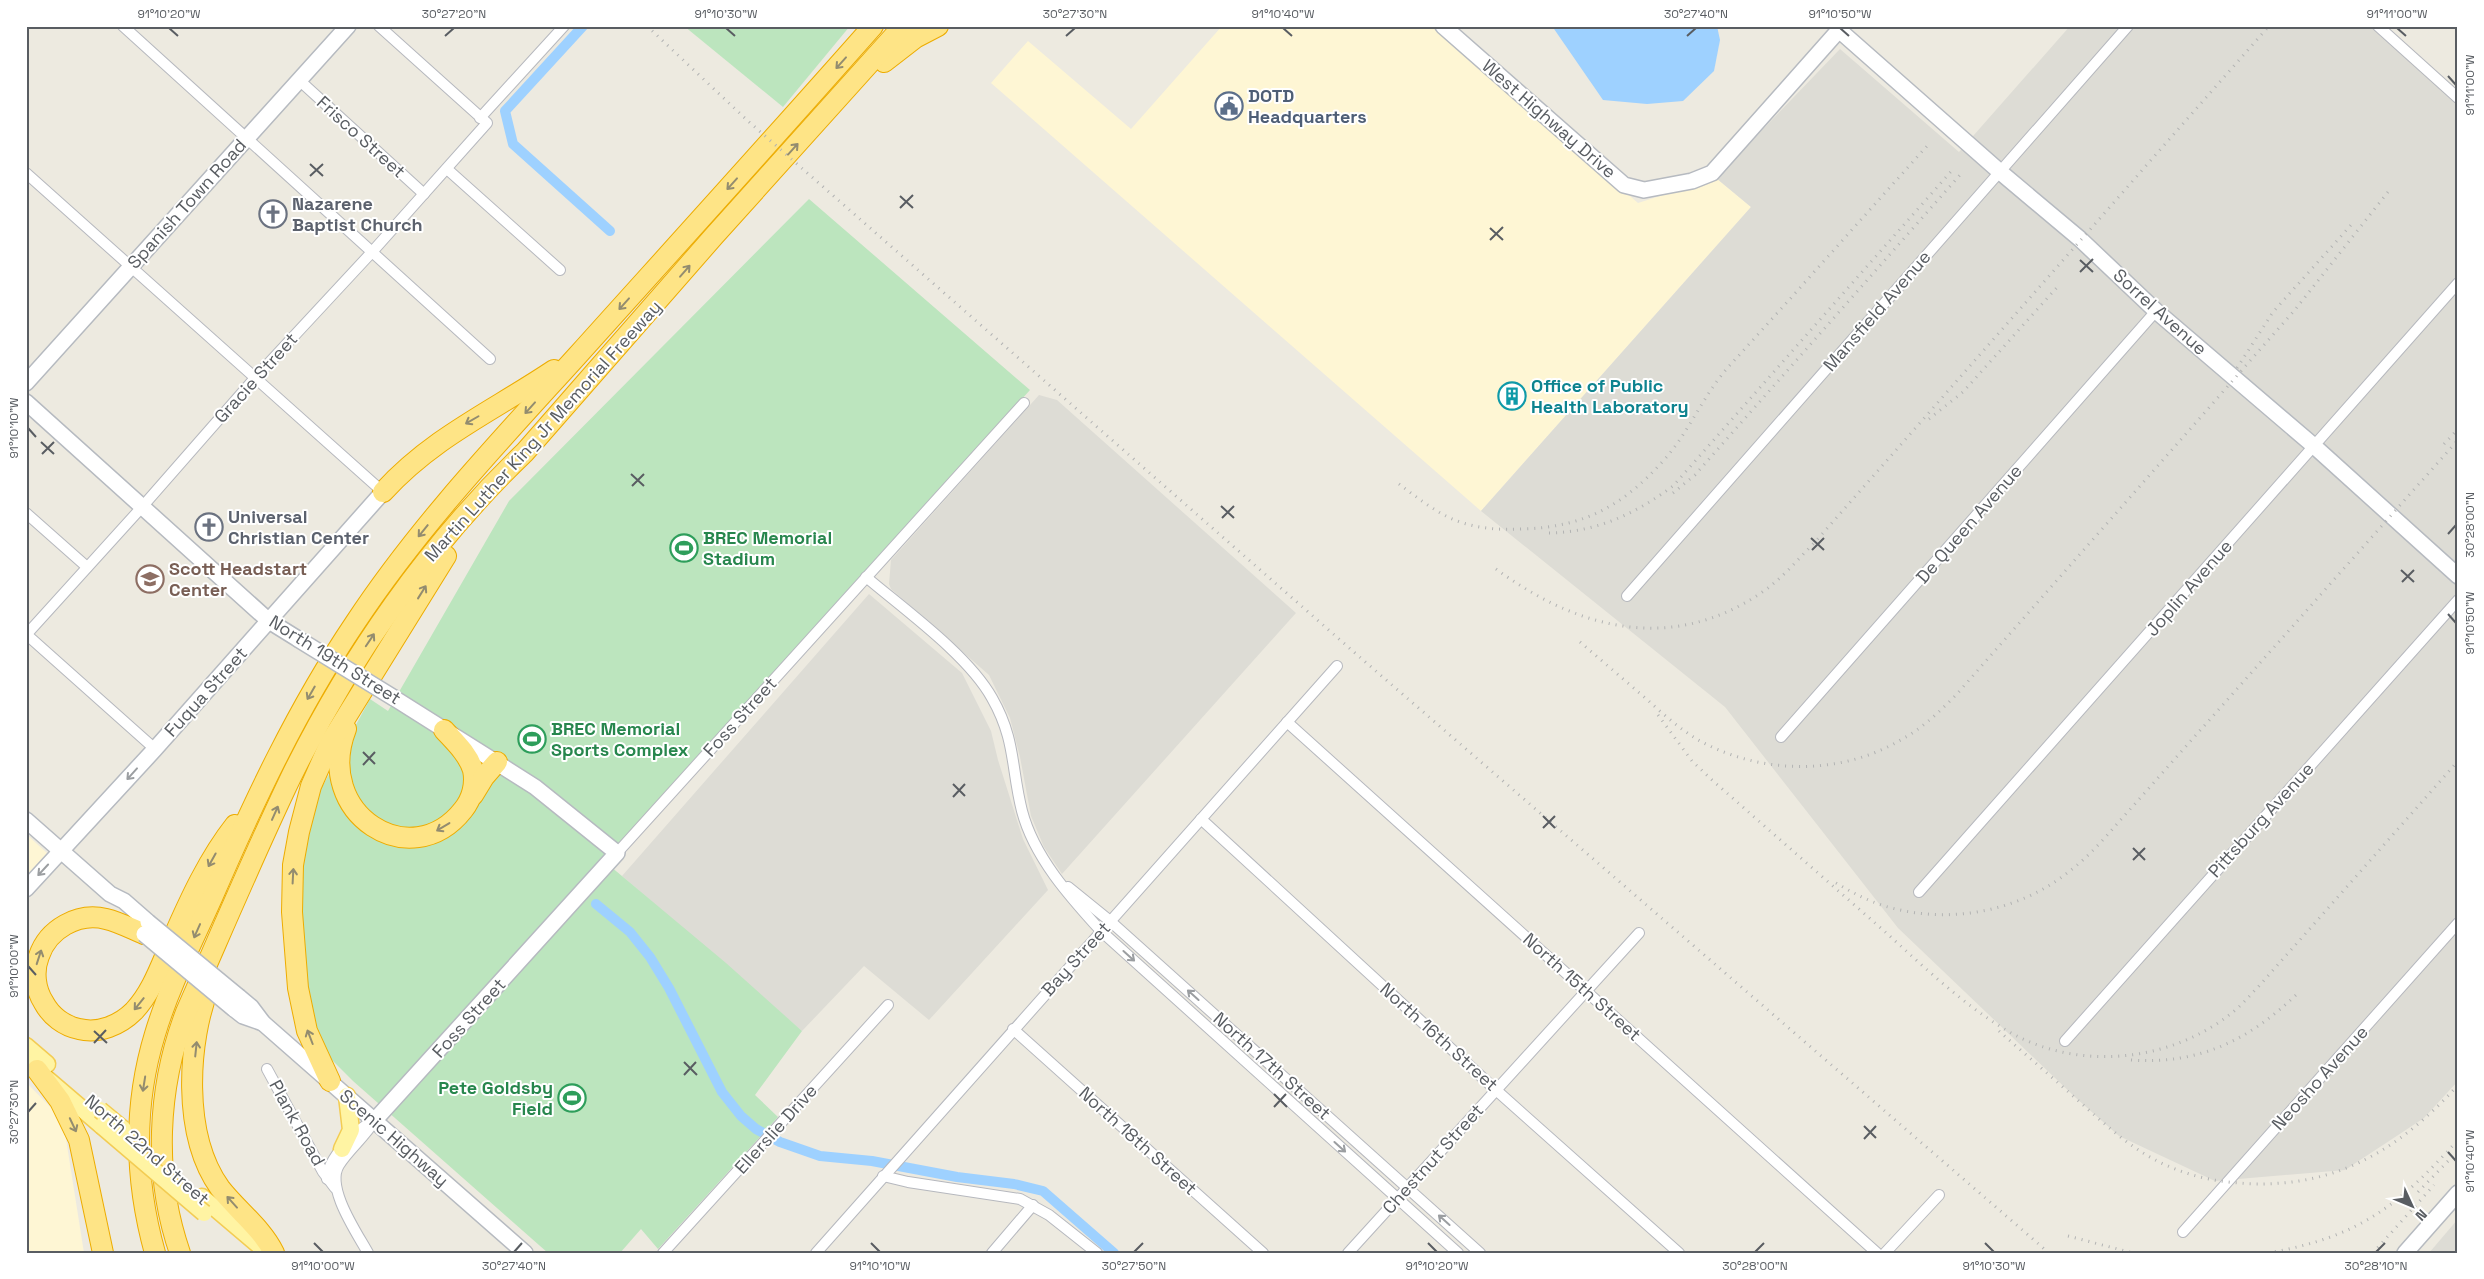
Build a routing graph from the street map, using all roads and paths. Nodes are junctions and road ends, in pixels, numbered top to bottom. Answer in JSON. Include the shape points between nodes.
{"nodes":[{"id":1,"x":123,"y":26,"type":"edge"},
{"id":2,"x":348,"y":26,"type":"edge"},
{"id":3,"x":379,"y":26,"type":"edge"},
{"id":4,"x":564,"y":26,"type":"edge"},
{"id":5,"x":873,"y":26,"type":"edge"},
{"id":6,"x":903,"y":26,"type":"edge"},
{"id":7,"x":938,"y":26,"type":"edge"},
{"id":8,"x":1443,"y":26,"type":"edge"},
{"id":9,"x":2128,"y":26,"type":"edge"},
{"id":10,"x":2378,"y":26,"type":"edge"},
{"id":11,"x":1837,"y":28,"type":"edge"},
{"id":12,"x":299,"y":80,"type":"junction"},
{"id":13,"x":840,"y":97,"type":"junction"},
{"id":14,"x":2458,"y":98,"type":"edge"},
{"id":15,"x":484,"y":121,"type":"junction"},
{"id":16,"x":247,"y":138,"type":"junction"},
{"id":17,"x":447,"y":169,"type":"junction"},
{"id":18,"x":1999,"y":171,"type":"junction"},
{"id":19,"x":26,"y":172,"type":"edge"},
{"id":20,"x":424,"y":194,"type":"junction"},
{"id":21,"x":372,"y":252,"type":"junction"},
{"id":22,"x":130,"y":266,"type":"junction"},
{"id":23,"x":560,"y":270,"type":"dead end"},
{"id":24,"x":2458,"y":283,"type":"edge"},
{"id":25,"x":2156,"y":311,"type":"junction"},
{"id":26,"x":586,"y":346,"type":"junction"},
{"id":27,"x":490,"y":359,"type":"dead end"},
{"id":28,"x":255,"y":378,"type":"junction"},
{"id":29,"x":26,"y":383,"type":"edge"},
{"id":30,"x":26,"y":402,"type":"edge"},
{"id":31,"x":1024,"y":403,"type":"dead end"},
{"id":32,"x":2314,"y":446,"type":"junction"},
{"id":33,"x":525,"y":452,"type":"junction"},
{"id":34,"x":382,"y":492,"type":"junction"},
{"id":35,"x":142,"y":507,"type":"junction"},
{"id":36,"x":26,"y":513,"type":"edge"},
{"id":37,"x":87,"y":567,"type":"junction"},
{"id":38,"x":2458,"y":576,"type":"edge"},
{"id":39,"x":866,"y":577,"type":"junction"},
{"id":40,"x":1627,"y":596,"type":"dead end"},
{"id":41,"x":2458,"y":600,"type":"edge"},
{"id":42,"x":269,"y":621,"type":"junction"},
{"id":43,"x":26,"y":634,"type":"edge"},
{"id":44,"x":379,"y":664,"type":"junction"},
{"id":45,"x":1337,"y":666,"type":"dead end"},
{"id":46,"x":1287,"y":722,"type":"junction"},
{"id":47,"x":444,"y":730,"type":"junction"},
{"id":48,"x":1781,"y":737,"type":"dead end"},
{"id":49,"x":155,"y":749,"type":"junction"},
{"id":50,"x":496,"y":762,"type":"junction"},
{"id":51,"x":260,"y":791,"type":"junction"},
{"id":52,"x":468,"y":802,"type":"junction"},
{"id":53,"x":1201,"y":819,"type":"junction"},
{"id":54,"x":26,"y":820,"type":"edge"},
{"id":55,"x":61,"y":852,"type":"junction"},
{"id":56,"x":617,"y":854,"type":"junction"},
{"id":57,"x":255,"y":857,"type":"junction"},
{"id":58,"x":1061,"y":882,"type":"junction"},
{"id":59,"x":26,"y":889,"type":"edge"},
{"id":60,"x":1919,"y":892,"type":"dead end"},
{"id":61,"x":1110,"y":921,"type":"junction"},
{"id":62,"x":2458,"y":923,"type":"edge"},
{"id":63,"x":146,"y":928,"type":"junction"},
{"id":64,"x":1101,"y":931,"type":"junction"},
{"id":65,"x":1639,"y":933,"type":"dead end"},
{"id":66,"x":1586,"y":991,"type":"junction"},
{"id":67,"x":888,"y":1005,"type":"dead end"},
{"id":68,"x":1220,"y":1019,"type":"junction"},
{"id":69,"x":1013,"y":1029,"type":"junction"},
{"id":70,"x":1210,"y":1029,"type":"junction"},
{"id":71,"x":2065,"y":1041,"type":"dead end"},
{"id":72,"x":26,"y":1046,"type":"edge"},
{"id":73,"x":32,"y":1065,"type":"edge"},
{"id":74,"x":267,"y":1069,"type":"dead end"},
{"id":75,"x":330,"y":1081,"type":"junction"},
{"id":76,"x":1496,"y":1090,"type":"junction"},
{"id":77,"x":347,"y":1096,"type":"junction"},
{"id":78,"x":101,"y":1118,"type":"junction"},
{"id":79,"x":375,"y":1120,"type":"junction"},
{"id":80,"x":342,"y":1149,"type":"junction"},
{"id":81,"x":886,"y":1173,"type":"junction"},
{"id":82,"x":327,"y":1176,"type":"junction"},
{"id":83,"x":1408,"y":1188,"type":"junction"},
{"id":84,"x":339,"y":1193,"type":"junction"},
{"id":85,"x":2458,"y":1193,"type":"edge"},
{"id":86,"x":1939,"y":1195,"type":"dead end"},
{"id":87,"x":1398,"y":1199,"type":"junction"},
{"id":88,"x":203,"y":1205,"type":"junction"},
{"id":89,"x":1033,"y":1205,"type":"junction"},
{"id":90,"x":342,"y":1206,"type":"junction"},
{"id":91,"x":2182,"y":1232,"type":"dead end"},
{"id":92,"x":103,"y":1253,"type":"edge"},
{"id":93,"x":155,"y":1253,"type":"edge"},
{"id":94,"x":180,"y":1253,"type":"edge"},
{"id":95,"x":250,"y":1253,"type":"edge"},
{"id":96,"x":268,"y":1253,"type":"edge"},
{"id":97,"x":274,"y":1253,"type":"edge"},
{"id":98,"x":368,"y":1253,"type":"edge"},
{"id":99,"x":525,"y":1253,"type":"edge"},
{"id":100,"x":663,"y":1253,"type":"edge"},
{"id":101,"x":816,"y":1253,"type":"edge"},
{"id":102,"x":992,"y":1253,"type":"edge"},
{"id":103,"x":1098,"y":1253,"type":"edge"},
{"id":104,"x":1264,"y":1253,"type":"edge"},
{"id":105,"x":1348,"y":1253,"type":"edge"},
{"id":106,"x":1458,"y":1253,"type":"edge"},
{"id":107,"x":1480,"y":1253,"type":"edge"},
{"id":108,"x":1679,"y":1253,"type":"edge"},
{"id":109,"x":1877,"y":1253,"type":"edge"},
{"id":110,"x":1885,"y":1253,"type":"edge"},
{"id":111,"x":2404,"y":1253,"type":"edge"}],
"edges":[{"from":1,"to":16,"type":"street"},
{"from":2,"to":12,"type":"street","name":"Spanish Town Road"},
{"from":3,"to":15,"type":"street"},
{"from":4,"to":15,"type":"street","name":"Gracie Street"},
{"from":5,"to":26,"type":"highway","name":"Martin Luther King Jr Memorial Freeway","one_way":true},
{"from":6,"to":13,"type":"highway","name":"Martin Luther King Jr Memorial Freeway"},
{"from":7,"to":13,"type":"highway","via":[[904,46]]},
{"from":8,"to":11,"type":"street","name":"West Highway Drive","via":[[1624,185],[1644,190],[1692,181],[1712,173]]},
{"from":9,"to":18,"type":"street","name":"Mansfield Avenue"},
{"from":10,"to":14,"type":"street"},
{"from":11,"to":18,"type":"street","name":"Sorrel Avenue"},
{"from":12,"to":16,"type":"street","name":"Spanish Town Road"},
{"from":12,"to":20,"type":"street","name":"Frisco Street"},
{"from":33,"to":13,"type":"highway","name":"Martin Luther King Jr Memorial Freeway","one_way":true},
{"from":15,"to":17,"type":"street","name":"Gracie Street"},
{"from":16,"to":21,"type":"street"},
{"from":16,"to":22,"type":"street","name":"Spanish Town Road"},
{"from":17,"to":20,"type":"street","name":"Gracie Street"},
{"from":17,"to":23,"type":"street"},
{"from":18,"to":25,"type":"street","name":"Sorrel Avenue"},
{"from":18,"to":40,"type":"street","name":"Mansfield Avenue"},
{"from":19,"to":22,"type":"street"},
{"from":20,"to":21,"type":"street","name":"Gracie Street"},
{"from":21,"to":27,"type":"street"},
{"from":21,"to":28,"type":"street","name":"Gracie Street"},
{"from":22,"to":28,"type":"street"},
{"from":22,"to":29,"type":"street","name":"Spanish Town Road"},
{"from":24,"to":32,"type":"street","name":"Joplin Avenue"},
{"from":25,"to":32,"type":"street","name":"Sorrel Avenue"},
{"from":25,"to":48,"type":"street","name":"De Queen Avenue"},
{"from":26,"to":34,"type":"highway","one_way":true,"via":[[529,387],[442,438],[407,466]]},
{"from":26,"to":51,"type":"highway","name":"Martin Luther King Jr Memorial Freeway","one_way":true,"via":[[443,506],[371,600],[306,701]]},
{"from":28,"to":34,"type":"street"},
{"from":28,"to":35,"type":"street","name":"Gracie Street"},
{"from":30,"to":35,"type":"street","name":"North 19th Street"},
{"from":31,"to":39,"type":"street","name":"Foss Street"},
{"from":32,"to":38,"type":"street","name":"Sorrel Avenue"},
{"from":32,"to":60,"type":"street","name":"Joplin Avenue"},
{"from":44,"to":33,"type":"highway","one_way":true,"via":[[442,562],[501,489]]},
{"from":57,"to":33,"type":"highway","name":"Martin Luther King Jr Memorial Freeway","one_way":true,"via":[[302,756],[366,646],[454,527],[491,484]]},
{"from":34,"to":42,"type":"street","name":"Fuqua Street"},
{"from":35,"to":37,"type":"street","name":"Gracie Street"},
{"from":35,"to":42,"type":"street","name":"North 19th Street"},
{"from":36,"to":37,"type":"street"},
{"from":37,"to":43,"type":"street","name":"Gracie Street"},
{"from":39,"to":56,"type":"street","name":"Foss Street"},
{"from":39,"to":58,"type":"street","name":"North 17th Street","via":[[960,658],[991,696],[1012,746],[1025,821],[1044,860]]},
{"from":41,"to":71,"type":"street","name":"Pittsburg Avenue"},
{"from":42,"to":47,"type":"street","name":"North 19th Street","bridge":true},
{"from":42,"to":49,"type":"street","name":"Fuqua Street"},
{"from":43,"to":49,"type":"street"},
{"from":52,"to":44,"type":"highway","one_way":true,"via":[[460,814],[442,828],[423,836],[408,837],[374,827],[362,819],[350,804],[340,779],[342,742]]},
{"from":75,"to":44,"type":"highway","one_way":true,"via":[[312,1042],[300,1003],[292,934],[293,865],[303,814],[318,768],[337,729]]},
{"from":45,"to":46,"type":"street","name":"Bay Street"},
{"from":46,"to":53,"type":"street","name":"Bay Street"},
{"from":46,"to":66,"type":"street","name":"North 15th Street"},
{"from":47,"to":50,"type":"street","name":"North 19th Street"},
{"from":47,"to":52,"type":"highway","via":[[466,756],[473,770],[474,783]]},
{"from":49,"to":55,"type":"street","name":"Fuqua Street","one_way":true},
{"from":50,"to":52,"type":"highway"},
{"from":50,"to":56,"type":"street","name":"North 19th Street","via":[[547,796]]},
{"from":51,"to":63,"type":"highway","one_way":true,"via":[[212,860],[153,984],[134,1011],[118,1023],[91,1030],[71,1027],[48,1010],[39,993],[36,964],[44,943],[56,930],[76,920],[96,918]]},
{"from":51,"to":93,"type":"highway","name":"Martin Luther King Jr Memorial Freeway","one_way":true,"via":[[166,1002],[147,1066],[139,1124],[140,1171],[144,1209]]},
{"from":53,"to":61,"type":"street","name":"Bay Street"},
{"from":53,"to":76,"type":"street","name":"North 16th Street"},
{"from":54,"to":55,"type":"street","name":"Scenic Highway"},
{"from":55,"to":59,"type":"street","name":"Fuqua Street","one_way":true},
{"from":55,"to":63,"type":"street","name":"Scenic Highway","via":[[110,894],[118,908]]},
{"from":56,"to":79,"type":"street","name":"Foss Street"},
{"from":57,"to":94,"type":"highway","name":"Martin Luther King Jr Memorial Freeway","via":[[184,1019],[168,1074],[162,1117],[163,1171]]},
{"from":97,"to":57,"type":"highway","one_way":true,"via":[[210,1172],[199,1146],[193,1118],[195,1054],[201,1017]]},
{"from":58,"to":61,"type":"street","name":"North 17th Street"},
{"from":58,"to":64,"type":"street","name":"North 17th Street"},
{"from":61,"to":64,"type":"street","name":"Bay Street"},
{"from":68,"to":61,"type":"street","name":"North 17th Street","one_way":true},
{"from":62,"to":91,"type":"street","name":"Neosho Avenue"},
{"from":63,"to":75,"type":"street","name":"Scenic Highway","bridge":true,"via":[[236,1003],[243,1016],[263,1023]]},
{"from":64,"to":69,"type":"street","name":"Bay Street"},
{"from":64,"to":70,"type":"street","name":"North 17th Street","one_way":true},
{"from":65,"to":66,"type":"street","name":"Chestnut Street"},
{"from":66,"to":76,"type":"street","name":"Chestnut Street"},
{"from":66,"to":109,"type":"street","name":"North 15th Street"},
{"from":67,"to":100,"type":"street","name":"Ellerslie Drive"},
{"from":68,"to":70,"type":"street"},
{"from":68,"to":83,"type":"street","name":"North 17th Street"},
{"from":69,"to":81,"type":"street","name":"Bay Street"},
{"from":69,"to":104,"type":"street","name":"North 18th Street"},
{"from":70,"to":87,"type":"street","name":"North 17th Street","one_way":true},
{"from":72,"to":78,"type":"main road","name":"North 22nd Street"},
{"from":73,"to":78,"type":"main road","name":"North 22nd Street"},
{"from":73,"to":92,"type":"highway","one_way":true,"via":[[68,1115],[79,1140]]},
{"from":74,"to":82,"type":"street","name":"Plank Road"},
{"from":75,"to":77,"type":"street","name":"Scenic Highway"},
{"from":76,"to":83,"type":"street","name":"Chestnut Street"},
{"from":76,"to":108,"type":"street","name":"North 16th Street"},
{"from":77,"to":79,"type":"street","name":"Scenic Highway"},
{"from":77,"to":80,"type":"main road","via":[[351,1130]]},
{"from":78,"to":88,"type":"main road","name":"North 22nd Street","bridge":true},
{"from":79,"to":80,"type":"street","name":"Plank Road","via":[[364,1125]]},
{"from":79,"to":84,"type":"street","name":"Plank Road","via":[[338,1167],[334,1180]]},
{"from":79,"to":99,"type":"street","name":"Scenic Highway"},
{"from":80,"to":82,"type":"street","name":"Plank Road"},
{"from":81,"to":89,"type":"street","via":[[908,1182],[1015,1197]]},
{"from":81,"to":101,"type":"street","name":"Bay Street"},
{"from":82,"to":84,"type":"street","name":"Plank Road"},
{"from":82,"to":90,"type":"street","name":"Plank Road","via":[[333,1197]]},
{"from":83,"to":87,"type":"street","name":"Chestnut Street"},
{"from":107,"to":83,"type":"street","name":"North 17th Street","one_way":true},
{"from":84,"to":90,"type":"street","name":"Plank Road"},
{"from":85,"to":111,"type":"street"},
{"from":86,"to":110,"type":"street"},
{"from":87,"to":105,"type":"street","name":"Chestnut Street"},
{"from":87,"to":106,"type":"street","name":"North 17th Street"},
{"from":88,"to":95,"type":"main road","name":"North 22nd Street"},
{"from":88,"to":96,"type":"main road","name":"North 22nd Street"},
{"from":89,"to":102,"type":"street"},
{"from":89,"to":103,"type":"street"},
{"from":90,"to":98,"type":"street","name":"Plank Road"}]}
